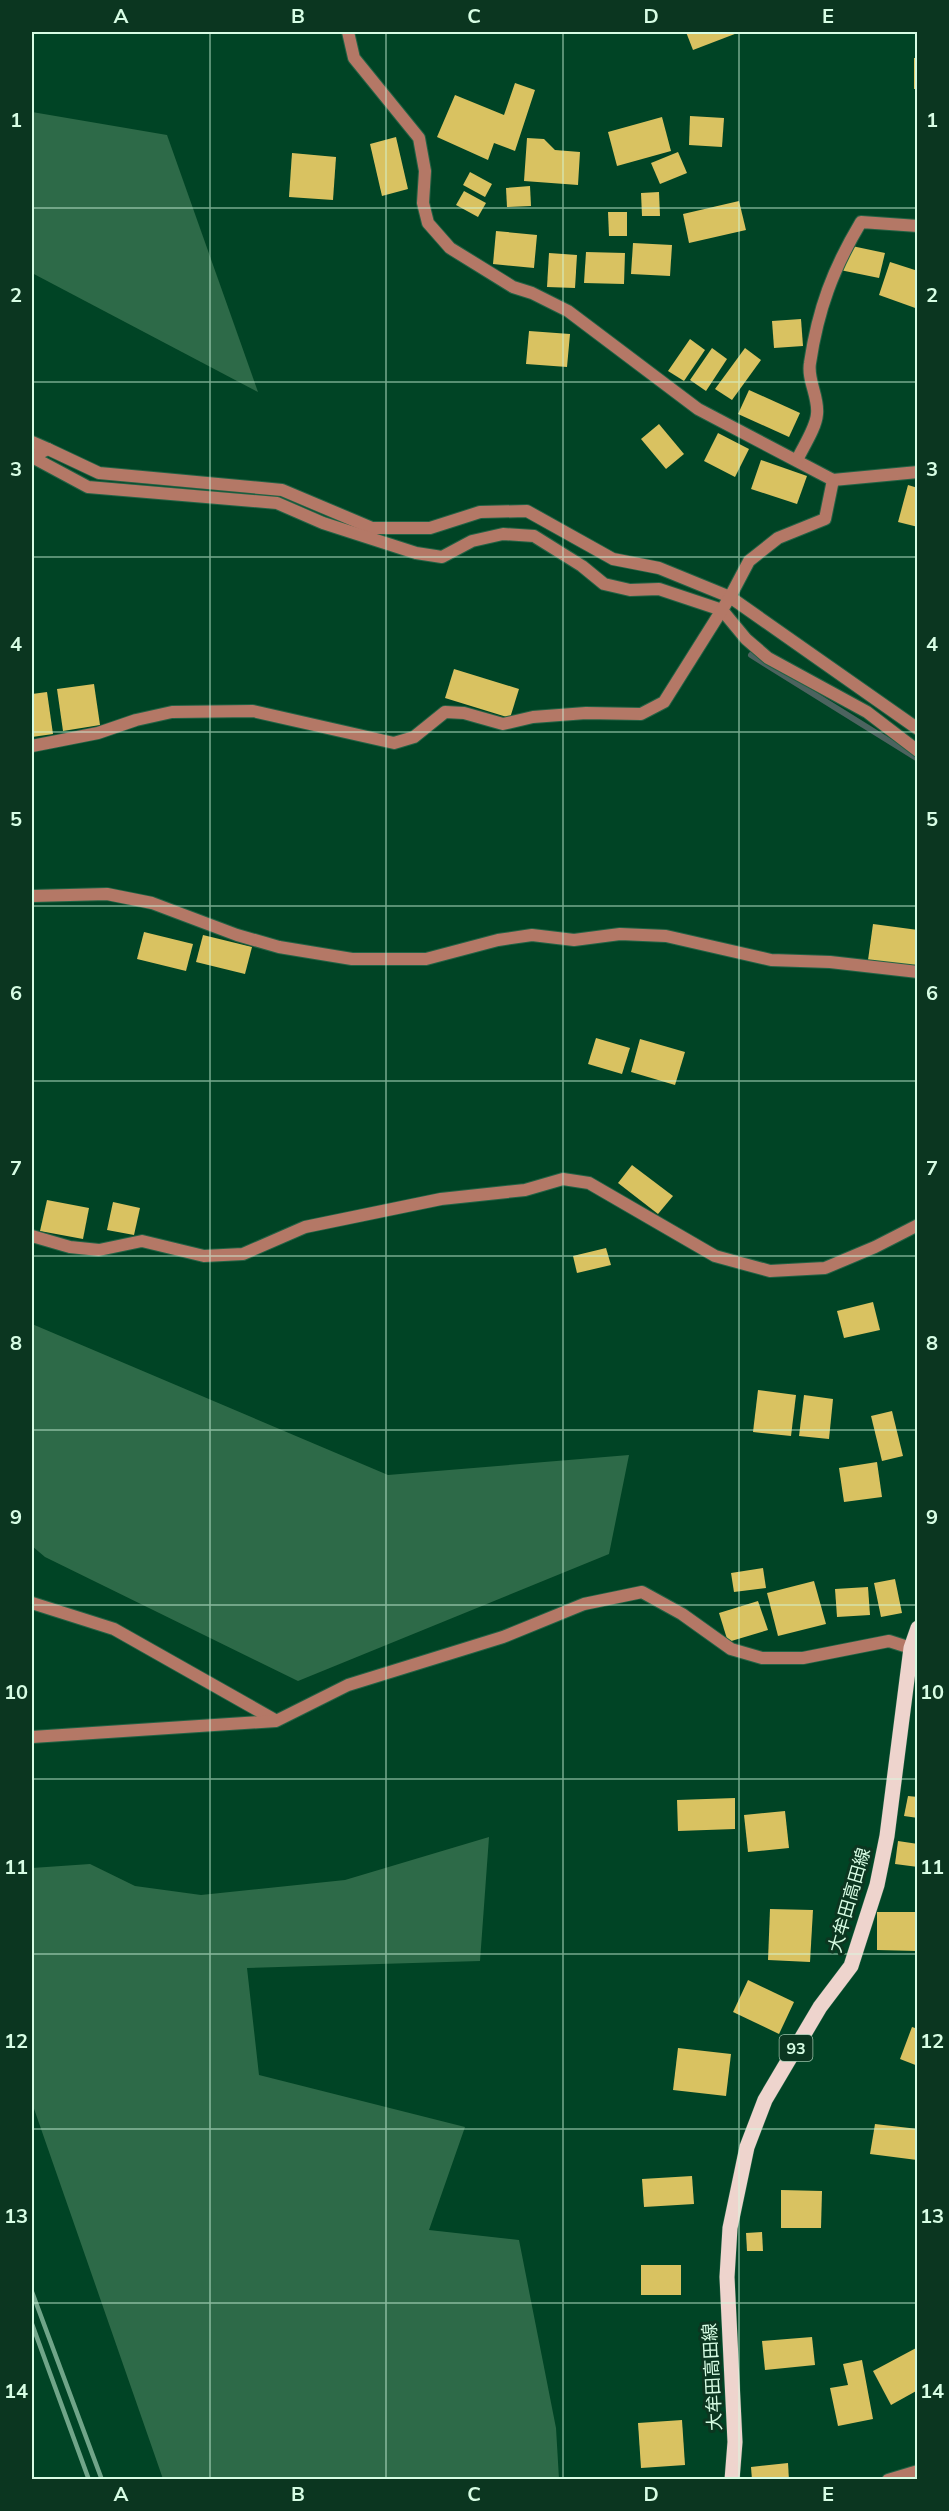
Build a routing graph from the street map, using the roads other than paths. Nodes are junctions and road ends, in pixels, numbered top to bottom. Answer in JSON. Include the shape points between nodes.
{"nodes":[{"id":1,"x":348,"y":32,"type":"edge"},
{"id":2,"x":918,"y":226,"type":"edge"},
{"id":3,"x":32,"y":442,"type":"edge"},
{"id":4,"x":48,"y":449,"type":"junction"},
{"id":5,"x":33,"y":458,"type":"edge"},
{"id":6,"x":797,"y":460,"type":"junction"},
{"id":7,"x":918,"y":472,"type":"edge"},
{"id":8,"x":833,"y":480,"type":"junction"},
{"id":9,"x":730,"y":597,"type":"junction"},
{"id":10,"x":722,"y":610,"type":"junction"},
{"id":11,"x":918,"y":729,"type":"edge"},
{"id":12,"x":32,"y":746,"type":"edge"},
{"id":13,"x":918,"y":751,"type":"edge"},
{"id":14,"x":32,"y":896,"type":"edge"},
{"id":15,"x":918,"y":972,"type":"edge"},
{"id":16,"x":918,"y":1225,"type":"edge"},
{"id":17,"x":32,"y":1236,"type":"edge"},
{"id":18,"x":32,"y":1604,"type":"edge"},
{"id":19,"x":918,"y":1628,"type":"edge"},
{"id":20,"x":911,"y":1648,"type":"junction"},
{"id":21,"x":276,"y":1721,"type":"junction"},
{"id":22,"x":32,"y":1737,"type":"edge"},
{"id":23,"x":918,"y":2472,"type":"edge"},
{"id":24,"x":732,"y":2480,"type":"edge"},
{"id":25,"x":888,"y":2480,"type":"edge"}],
"edges":[{"from":1,"to":6,"type":"street","via":[[354,58],[419,138],[428,223],[450,248],[513,287],[568,311],[698,409]]},
{"from":2,"to":6,"type":"street","via":[[861,222],[838,260],[818,317],[809,366],[817,414]]},
{"from":3,"to":4,"type":"street"},
{"from":4,"to":5,"type":"street"},
{"from":4,"to":9,"type":"street","via":[[99,472],[282,490],[372,528],[430,528],[480,512],[527,511],[613,559],[659,568]]},
{"from":5,"to":10,"type":"street","via":[[88,487],[278,503],[323,523],[416,553],[442,556],[503,534],[534,536],[604,584],[630,590],[659,589]]},
{"from":6,"to":8,"type":"street"},
{"from":7,"to":8,"type":"street"},
{"from":8,"to":9,"type":"street","via":[[825,519],[778,538],[749,561]]},
{"from":9,"to":10,"type":"street"},
{"from":9,"to":11,"type":"street"},
{"from":10,"to":12,"type":"street","via":[[664,702],[641,714],[586,713],[503,723],[445,712],[414,737],[394,743],[253,711],[172,712]]},
{"from":10,"to":13,"type":"street","via":[[768,658],[867,712]]},
{"from":14,"to":15,"type":"street","via":[[107,894],[152,903],[279,947],[352,959],[426,959],[498,940],[532,936],[574,940],[620,934],[666,936],[771,960]]},
{"from":16,"to":17,"type":"street","via":[[825,1268],[770,1271],[715,1256],[589,1183],[563,1179],[525,1190],[441,1199],[305,1227],[243,1254],[204,1256],[142,1241],[99,1250]]},
{"from":18,"to":21,"type":"street","via":[[114,1629]]},
{"from":19,"to":20,"type":"main road","name":"大牟田高田線","number":"93"},
{"from":20,"to":21,"type":"street","via":[[889,1641],[803,1658],[762,1658],[731,1649],[682,1614],[642,1592],[584,1604],[503,1637],[348,1685]]},
{"from":20,"to":24,"type":"main road","name":"大牟田高田線","number":"93","via":[[887,1836],[877,1885],[857,1946],[850,1966],[820,2007],[765,2100],[747,2147],[730,2228],[727,2277],[735,2442]]},
{"from":21,"to":22,"type":"street"},
{"from":23,"to":25,"type":"street"}]}
